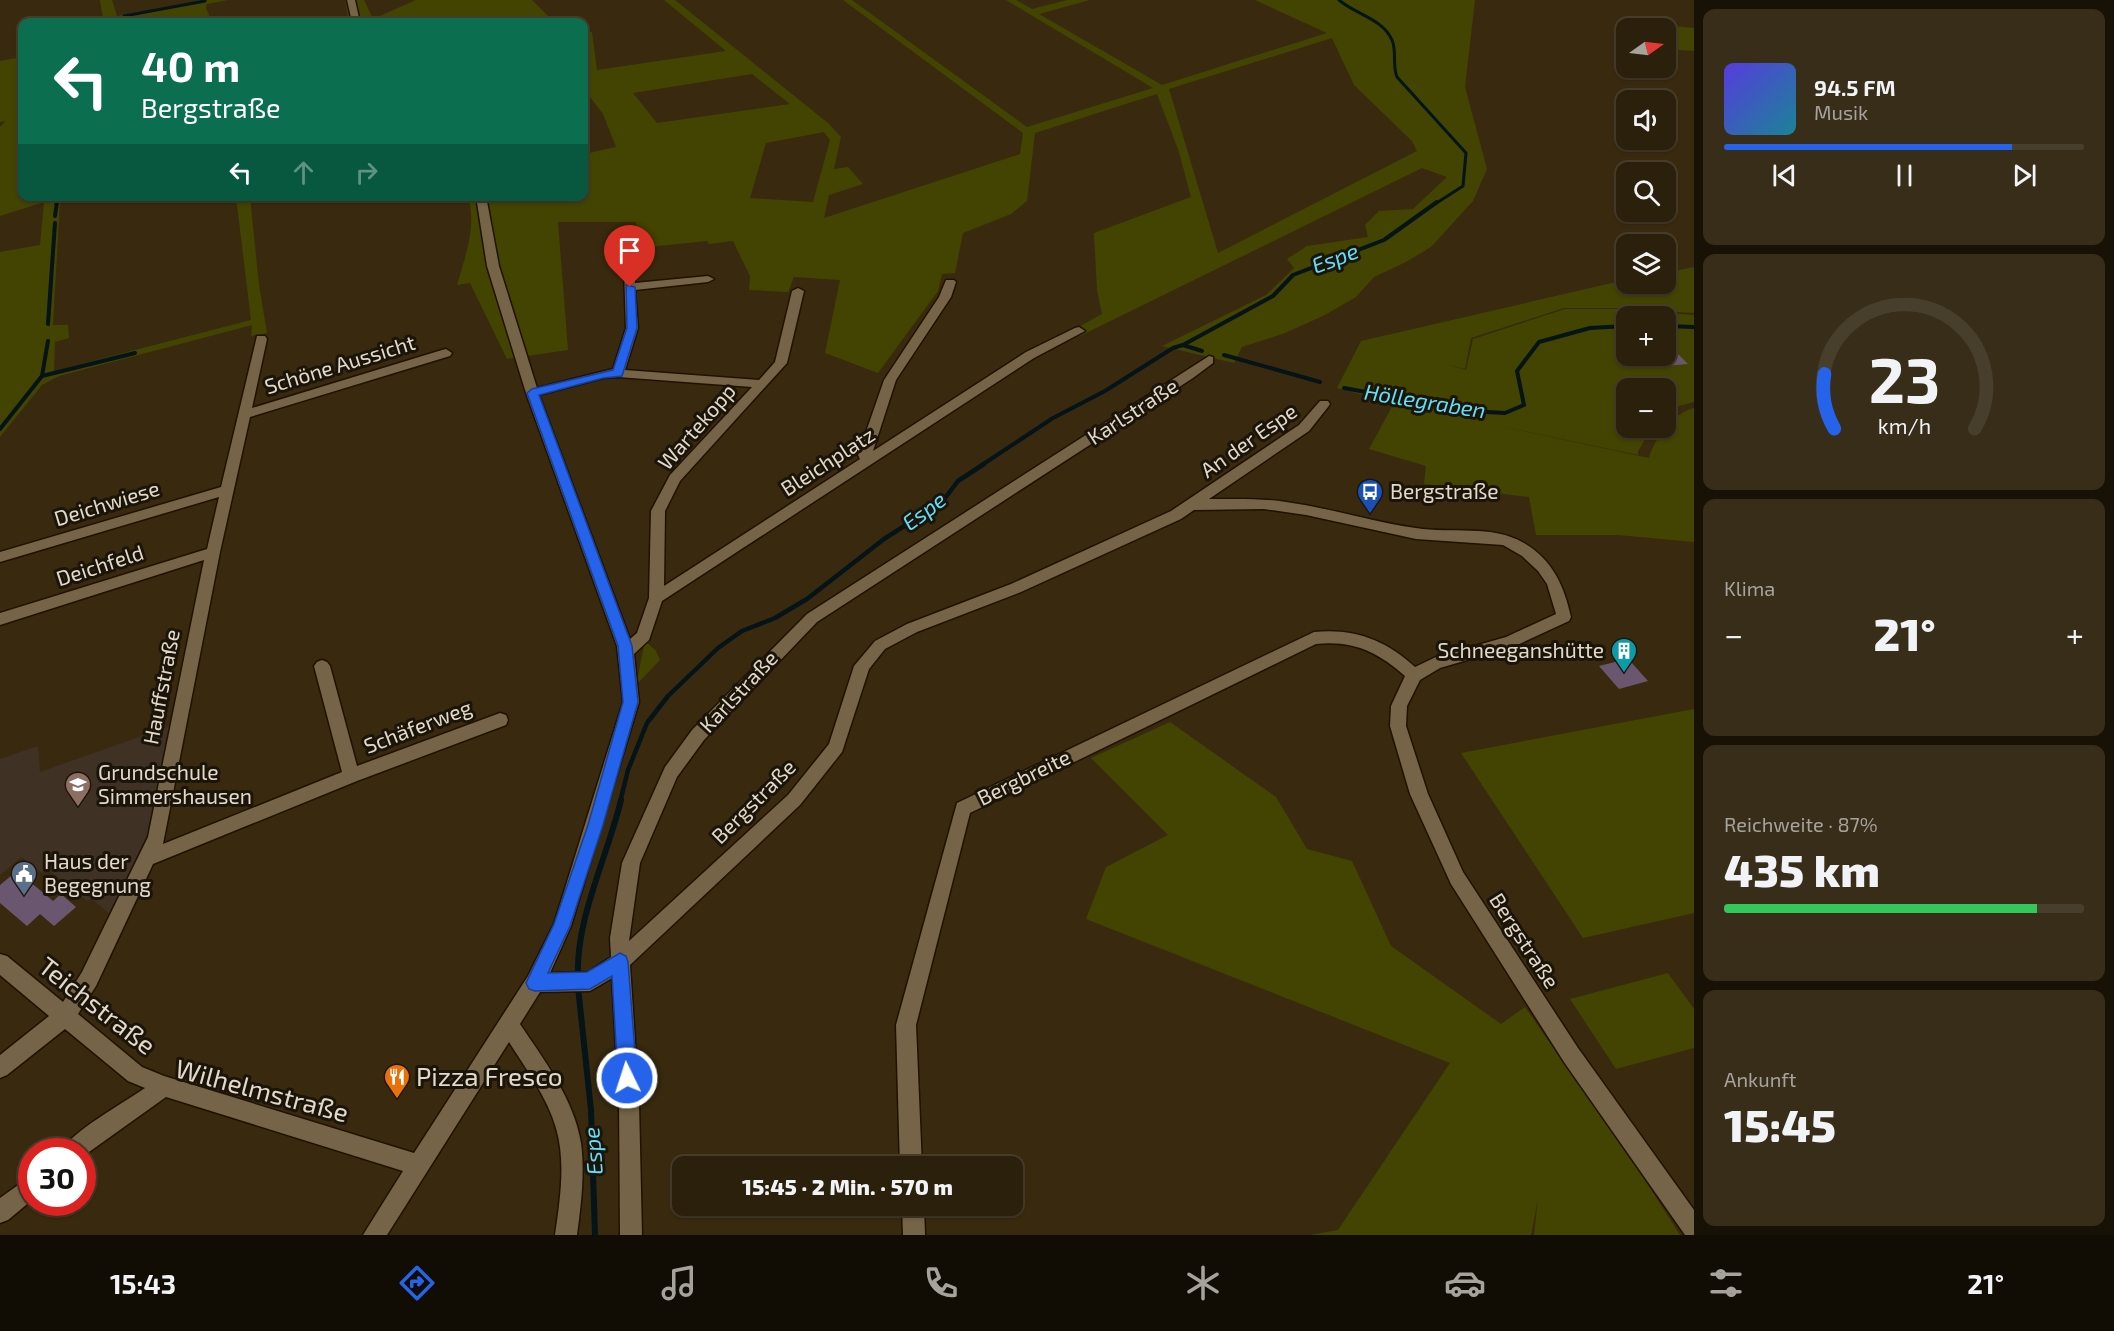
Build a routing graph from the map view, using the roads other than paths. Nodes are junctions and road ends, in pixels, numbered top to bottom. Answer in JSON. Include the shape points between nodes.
{"nodes":[{"id":1,"x":351,"y":0,"type":"edge"},
{"id":2,"x":355,"y":18,"type":"edge"},
{"id":3,"x":482,"y":201,"type":"edge"},
{"id":4,"x":627,"y":243,"type":"dead end"},
{"id":5,"x":708,"y":279,"type":"dead end"},
{"id":6,"x":951,"y":282,"type":"dead end"},
{"id":7,"x":630,"y":287,"type":"junction"},
{"id":8,"x":798,"y":291,"type":"dead end"},
{"id":9,"x":1079,"y":331,"type":"dead end"},
{"id":10,"x":261,"y":339,"type":"dead end"},
{"id":11,"x":446,"y":354,"type":"dead end"},
{"id":12,"x":1209,"y":360,"type":"dead end"},
{"id":13,"x":618,"y":373,"type":"junction"},
{"id":14,"x":761,"y":384,"type":"junction"},
{"id":15,"x":532,"y":393,"type":"junction"},
{"id":16,"x":1324,"y":404,"type":"dead end"},
{"id":17,"x":245,"y":414,"type":"junction"},
{"id":18,"x":868,"y":461,"type":"junction"},
{"id":19,"x":226,"y":490,"type":"junction"},
{"id":20,"x":1192,"y":505,"type":"junction"},
{"id":21,"x":213,"y":552,"type":"junction"},
{"id":22,"x":0,"y":557,"type":"edge"},
{"id":23,"x":656,"y":598,"type":"junction"},
{"id":24,"x":0,"y":619,"type":"edge"},
{"id":25,"x":626,"y":651,"type":"junction"},
{"id":26,"x":322,"y":666,"type":"dead end"},
{"id":27,"x":1414,"y":675,"type":"junction"},
{"id":28,"x":500,"y":720,"type":"dead end"},
{"id":29,"x":351,"y":776,"type":"junction"},
{"id":30,"x":148,"y":858,"type":"junction"},
{"id":31,"x":620,"y":962,"type":"junction"},
{"id":32,"x":0,"y":963,"type":"edge"},
{"id":33,"x":535,"y":983,"type":"junction"},
{"id":34,"x":65,"y":1016,"type":"junction"},
{"id":35,"x":508,"y":1024,"type":"junction"},
{"id":36,"x":0,"y":1068,"type":"edge"},
{"id":37,"x":164,"y":1086,"type":"junction"},
{"id":38,"x":89,"y":1138,"type":"edge"},
{"id":39,"x":911,"y":1156,"type":"edge"},
{"id":40,"x":419,"y":1165,"type":"junction"},
{"id":41,"x":18,"y":1197,"type":"edge"},
{"id":42,"x":0,"y":1212,"type":"edge"},
{"id":43,"x":913,"y":1216,"type":"edge"},
{"id":44,"x":1694,"y":1229,"type":"edge"},
{"id":45,"x":374,"y":1235,"type":"edge"},
{"id":46,"x":566,"y":1235,"type":"edge"},
{"id":47,"x":631,"y":1235,"type":"edge"},
{"id":48,"x":914,"y":1235,"type":"edge"}],
"edges":[{"from":1,"to":2,"type":"street"},
{"from":3,"to":15,"type":"street","via":[[493,266]]},
{"from":4,"to":7,"type":"street"},
{"from":5,"to":7,"type":"street"},
{"from":6,"to":18,"type":"street","via":[[890,380],[865,455]]},
{"from":7,"to":13,"type":"street","via":[[632,328]]},
{"from":8,"to":14,"type":"street","name":"Wartekopp","via":[[781,363]]},
{"from":9,"to":18,"type":"street","name":"Bleichplatz","via":[[1030,355]]},
{"from":10,"to":17,"type":"street","name":"Hauffstraße"},
{"from":11,"to":17,"type":"street","name":"Schöne Aussicht"},
{"from":12,"to":31,"type":"street","name":"Karlstraße","via":[[812,618],[760,669],[698,735],[671,772],[631,863],[619,938]]},
{"from":13,"to":14,"type":"street"},
{"from":13,"to":15,"type":"street"},
{"from":14,"to":23,"type":"street","name":"Wartekopp","via":[[675,478],[658,511]]},
{"from":15,"to":25,"type":"street"},
{"from":16,"to":20,"type":"street","name":"An der Espe","via":[[1305,428]]},
{"from":17,"to":19,"type":"street","name":"Hauffstraße"},
{"from":18,"to":23,"type":"street","name":"Bleichplatz"},
{"from":19,"to":21,"type":"street","name":"Hauffstraße"},
{"from":19,"to":22,"type":"street","name":"Deichwiese"},
{"from":20,"to":27,"type":"street","name":"Bergstraße","via":[[1271,505],[1434,536],[1494,539],[1520,547],[1551,574],[1564,617],[1510,642],[1436,663]]},
{"from":20,"to":31,"type":"street","name":"Bergstraße","via":[[1038,579],[912,628],[880,645],[862,666],[836,747],[794,800]]},
{"from":21,"to":24,"type":"street","name":"Deichfeld"},
{"from":21,"to":30,"type":"street","name":"Hauffstraße","via":[[157,838]]},
{"from":23,"to":25,"type":"street","via":[[644,636]]},
{"from":25,"to":33,"type":"street","via":[[631,702],[562,926]]},
{"from":26,"to":29,"type":"street","name":"Schäferweg"},
{"from":27,"to":39,"type":"street","name":"Bergbreite","via":[[1395,656],[1375,644],[1351,637],[1314,638],[963,808],[906,1024]]},
{"from":27,"to":44,"type":"street","name":"Bergstraße","via":[[1399,706],[1398,726],[1419,794],[1457,878],[1571,1055]]},
{"from":28,"to":29,"type":"street","name":"Schäferweg"},
{"from":29,"to":30,"type":"street","name":"Schäferweg"},
{"from":30,"to":34,"type":"street","name":"Hauffstraße","via":[[89,979]]},
{"from":31,"to":33,"type":"street","name":"Bergstraße","via":[[590,981]]},
{"from":31,"to":47,"type":"street","name":"Karlstraße","via":[[629,1102]]},
{"from":32,"to":34,"type":"street","name":"Teichstraße"},
{"from":33,"to":35,"type":"street"},
{"from":34,"to":36,"type":"street","name":"Hauffstraße"},
{"from":34,"to":37,"type":"street","name":"Teichstraße","via":[[135,1074]]},
{"from":35,"to":40,"type":"street"},
{"from":35,"to":46,"type":"street","via":[[553,1094],[570,1141],[571,1199]]},
{"from":37,"to":38,"type":"street","name":"Wilhelmstraße"},
{"from":37,"to":40,"type":"street","name":"Wilhelmstraße"},
{"from":40,"to":45,"type":"street"},
{"from":41,"to":42,"type":"street"},
{"from":43,"to":48,"type":"street"}]}
